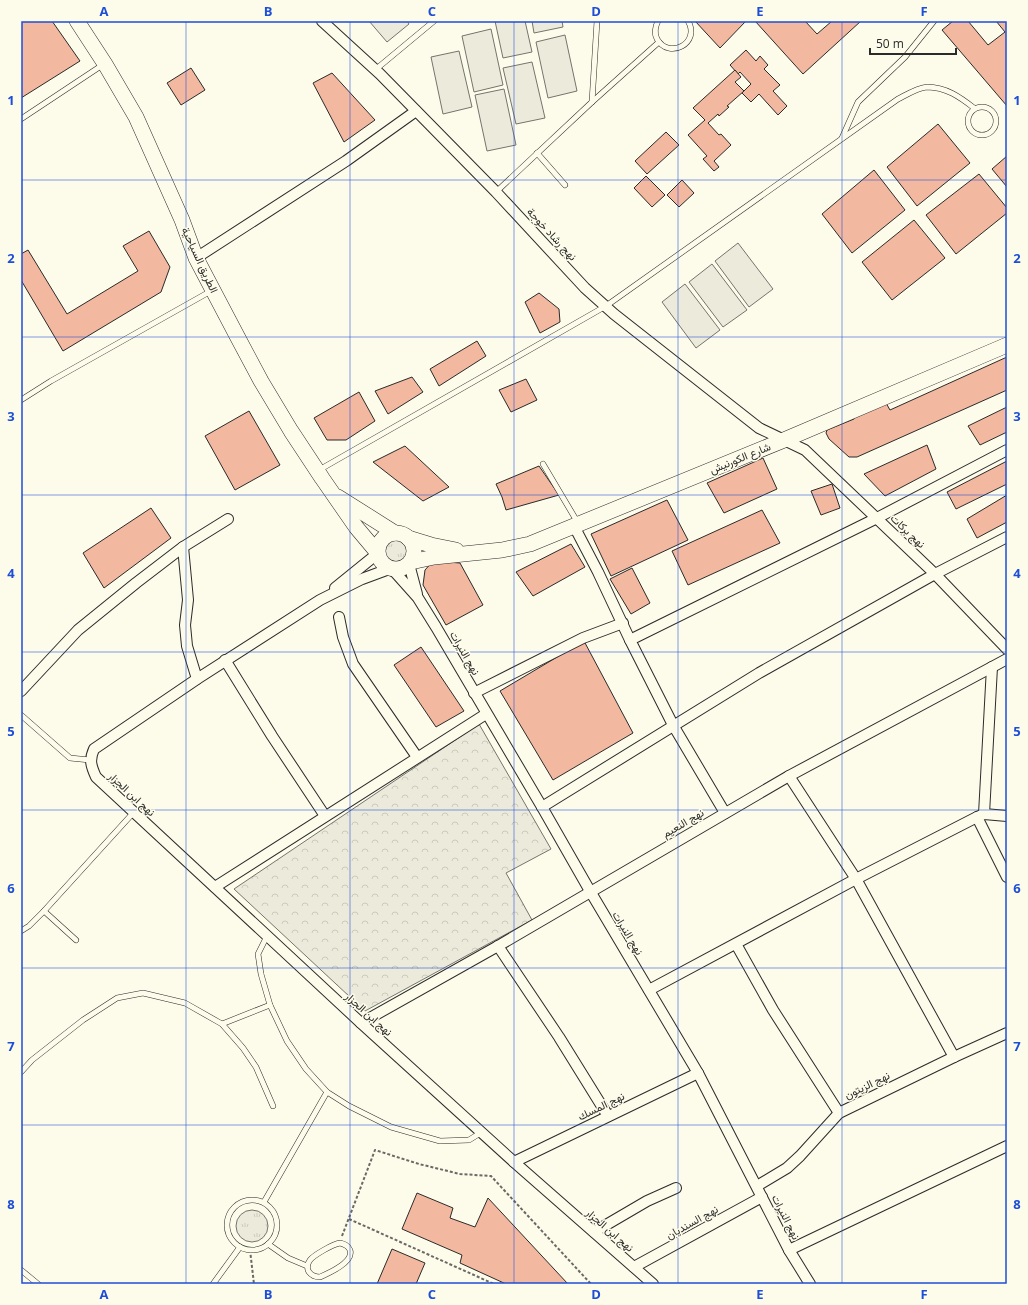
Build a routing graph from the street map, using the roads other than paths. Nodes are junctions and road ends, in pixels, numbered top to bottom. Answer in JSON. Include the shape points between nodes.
{"nodes":[{"id":1,"x":322,"y":21,"type":"edge"},
{"id":2,"x":434,"y":21,"type":"edge"},
{"id":3,"x":597,"y":21,"type":"edge"},
{"id":4,"x":658,"y":21,"type":"edge"},
{"id":5,"x":688,"y":21,"type":"edge"},
{"id":6,"x":934,"y":21,"type":"edge"},
{"id":7,"x":82,"y":25,"type":"edge"},
{"id":8,"x":659,"y":42,"type":"junction"},
{"id":9,"x":105,"y":64,"type":"junction"},
{"id":10,"x":376,"y":70,"type":"junction"},
{"id":11,"x":592,"y":102,"type":"junction"},
{"id":12,"x":974,"y":108,"type":"junction"},
{"id":13,"x":416,"y":111,"type":"junction"},
{"id":14,"x":21,"y":118,"type":"edge"},
{"id":15,"x":842,"y":139,"type":"junction"},
{"id":16,"x":537,"y":153,"type":"junction"},
{"id":17,"x":566,"y":185,"type":"dead end"},
{"id":18,"x":496,"y":192,"type":"junction"},
{"id":19,"x":196,"y":258,"type":"junction"},
{"id":20,"x":214,"y":290,"type":"junction"},
{"id":21,"x":606,"y":306,"type":"junction"},
{"id":22,"x":1007,"y":345,"type":"edge"},
{"id":23,"x":21,"y":400,"type":"edge"},
{"id":24,"x":784,"y":440,"type":"junction"},
{"id":25,"x":1007,"y":450,"type":"edge"},
{"id":26,"x":543,"y":464,"type":"dead end"},
{"id":27,"x":317,"y":471,"type":"junction"},
{"id":28,"x":332,"y":493,"type":"junction"},
{"id":29,"x":877,"y":518,"type":"junction"},
{"id":30,"x":228,"y":519,"type":"dead end"},
{"id":31,"x":576,"y":525,"type":"junction"},
{"id":32,"x":402,"y":535,"type":"junction"},
{"id":33,"x":1007,"y":537,"type":"edge"},
{"id":34,"x":183,"y":547,"type":"junction"},
{"id":35,"x":377,"y":553,"type":"junction"},
{"id":36,"x":468,"y":553,"type":"junction"},
{"id":37,"x":410,"y":563,"type":"junction"},
{"id":38,"x":391,"y":569,"type":"junction"},
{"id":39,"x":935,"y":574,"type":"junction"},
{"id":40,"x":418,"y":598,"type":"junction"},
{"id":41,"x":320,"y":600,"type":"junction"},
{"id":42,"x":339,"y":617,"type":"dead end"},
{"id":43,"x":623,"y":623,"type":"junction"},
{"id":44,"x":630,"y":640,"type":"junction"},
{"id":45,"x":1007,"y":649,"type":"edge"},
{"id":46,"x":1007,"y":659,"type":"edge"},
{"id":47,"x":225,"y":660,"type":"junction"},
{"id":48,"x":992,"y":667,"type":"junction"},
{"id":49,"x":197,"y":679,"type":"junction"},
{"id":50,"x":21,"y":691,"type":"edge"},
{"id":51,"x":474,"y":693,"type":"junction"},
{"id":52,"x":486,"y":714,"type":"junction"},
{"id":53,"x":21,"y":715,"type":"edge"},
{"id":54,"x":673,"y":725,"type":"junction"},
{"id":55,"x":417,"y":757,"type":"junction"},
{"id":56,"x":90,"y":760,"type":"junction"},
{"id":57,"x":789,"y":776,"type":"junction"},
{"id":58,"x":542,"y":807,"type":"junction"},
{"id":59,"x":134,"y":812,"type":"junction"},
{"id":60,"x":725,"y":813,"type":"junction"},
{"id":61,"x":325,"y":816,"type":"junction"},
{"id":62,"x":981,"y":816,"type":"junction"},
{"id":63,"x":1007,"y":816,"type":"edge"},
{"id":64,"x":1007,"y":877,"type":"edge"},
{"id":65,"x":856,"y":879,"type":"junction"},
{"id":66,"x":215,"y":887,"type":"junction"},
{"id":67,"x":590,"y":891,"type":"junction"},
{"id":68,"x":44,"y":911,"type":"junction"},
{"id":69,"x":21,"y":931,"type":"edge"},
{"id":70,"x":267,"y":936,"type":"junction"},
{"id":71,"x":76,"y":940,"type":"dead end"},
{"id":72,"x":736,"y":944,"type":"junction"},
{"id":73,"x":498,"y":946,"type":"junction"},
{"id":74,"x":649,"y":990,"type":"junction"},
{"id":75,"x":270,"y":1005,"type":"junction"},
{"id":76,"x":361,"y":1023,"type":"junction"},
{"id":77,"x":222,"y":1024,"type":"junction"},
{"id":78,"x":1007,"y":1033,"type":"edge"},
{"id":79,"x":954,"y":1057,"type":"junction"},
{"id":80,"x":21,"y":1072,"type":"edge"},
{"id":81,"x":698,"y":1073,"type":"junction"},
{"id":82,"x":327,"y":1092,"type":"junction"},
{"id":83,"x":274,"y":1106,"type":"dead end"},
{"id":84,"x":839,"y":1113,"type":"junction"},
{"id":85,"x":608,"y":1116,"type":"junction"},
{"id":86,"x":482,"y":1132,"type":"junction"},
{"id":87,"x":1007,"y":1146,"type":"edge"},
{"id":88,"x":514,"y":1162,"type":"junction"},
{"id":89,"x":757,"y":1186,"type":"junction"},
{"id":90,"x":676,"y":1188,"type":"dead end"},
{"id":91,"x":762,"y":1197,"type":"junction"},
{"id":92,"x":264,"y":1202,"type":"junction"},
{"id":93,"x":594,"y":1232,"type":"junction"},
{"id":94,"x":268,"y":1244,"type":"junction"},
{"id":95,"x":240,"y":1247,"type":"junction"},
{"id":96,"x":789,"y":1250,"type":"junction"},
{"id":97,"x":307,"y":1266,"type":"junction"},
{"id":98,"x":634,"y":1267,"type":"junction"},
{"id":99,"x":21,"y":1270,"type":"edge"},
{"id":100,"x":38,"y":1284,"type":"edge"},
{"id":101,"x":213,"y":1284,"type":"edge"},
{"id":102,"x":653,"y":1284,"type":"edge"},
{"id":103,"x":810,"y":1284,"type":"edge"}],
"edges":[{"from":1,"to":10,"type":"street","name":"نهج رشاد خوجة"},
{"from":2,"to":10,"type":"lane"},
{"from":3,"to":11,"type":"lane"},
{"from":4,"to":8,"type":"lane","via":[[655,31]]},
{"from":5,"to":8,"type":"lane","via":[[691,36],[684,45],[674,49]]},
{"from":6,"to":15,"type":"lane","via":[[904,57],[858,102]]},
{"from":7,"to":9,"type":"main road","name":"الطريق السياحية"},
{"from":8,"to":11,"type":"lane"},
{"from":9,"to":14,"type":"lane"},
{"from":9,"to":19,"type":"main road","name":"الطريق السياحية","via":[[136,117],[179,212]]},
{"from":10,"to":13,"type":"street","name":"نهج رشاد خوجة"},
{"from":11,"to":16,"type":"lane"},
{"from":12,"to":12,"type":"lane","via":[[968,116],[970,129],[978,134],[991,132],[997,120],[993,111],[984,106]]},
{"from":12,"to":15,"type":"lane","via":[[944,89],[926,87],[898,99]]},
{"from":13,"to":18,"type":"street","name":"نهج رشاد خوجة"},
{"from":13,"to":19,"type":"street","via":[[346,161]]},
{"from":15,"to":21,"type":"lane"},
{"from":16,"to":17,"type":"lane"},
{"from":16,"to":18,"type":"lane"},
{"from":18,"to":21,"type":"street","name":"نهج رشاد خوجة","via":[[585,288]]},
{"from":19,"to":20,"type":"main road","name":"الطريق السياحية"},
{"from":20,"to":23,"type":"lane"},
{"from":20,"to":27,"type":"main road","name":"الطريق السياحية","via":[[261,381]]},
{"from":21,"to":24,"type":"street","name":"نهج رشاد خوجة","via":[[759,428]]},
{"from":21,"to":27,"type":"lane"},
{"from":22,"to":24,"type":"main road","name":"شارع الكورنيش"},
{"from":24,"to":29,"type":"street","name":"نهج بركات","via":[[805,450]]},
{"from":24,"to":31,"type":"main road","name":"شارع الكورنيش"},
{"from":25,"to":29,"type":"street"},
{"from":26,"to":31,"type":"lane"},
{"from":27,"to":28,"type":"main road","name":"الطريق السياحية"},
{"from":28,"to":32,"type":"main road","name":"الطريق السياحية"},
{"from":28,"to":35,"type":"main road","name":"الطريق السياحية"},
{"from":29,"to":39,"type":"street","name":"نهج بركات"},
{"from":29,"to":44,"type":"street"},
{"from":30,"to":34,"type":"street"},
{"from":31,"to":36,"type":"main road","name":"شارع الكورنيش","via":[[530,544]]},
{"from":31,"to":43,"type":"street"},
{"from":32,"to":35,"type":"main road","via":[[390,534],[382,539]]},
{"from":32,"to":36,"type":"main road","name":"شارع الكورنيش","via":[[430,545]]},
{"from":32,"to":37,"type":"main road","via":[[414,547]]},
{"from":33,"to":39,"type":"street"},
{"from":34,"to":49,"type":"street","via":[[188,600],[185,626],[187,646]]},
{"from":34,"to":50,"type":"street","via":[[78,630]]},
{"from":35,"to":38,"type":"main road","via":[[381,563]]},
{"from":35,"to":41,"type":"street"},
{"from":36,"to":37,"type":"main road","name":"شارع الكورنيش"},
{"from":37,"to":38,"type":"main road","via":[[401,569]]},
{"from":37,"to":40,"type":"street"},
{"from":38,"to":40,"type":"street"},
{"from":38,"to":41,"type":"street","via":[[362,579]]},
{"from":39,"to":45,"type":"street","name":"نهج بركات"},
{"from":39,"to":54,"type":"street","via":[[759,673]]},
{"from":40,"to":51,"type":"street","name":"نهج النيرات"},
{"from":41,"to":47,"type":"street"},
{"from":42,"to":55,"type":"street","via":[[353,664]]},
{"from":43,"to":44,"type":"street"},
{"from":43,"to":51,"type":"street","via":[[583,638]]},
{"from":44,"to":54,"type":"street"},
{"from":46,"to":48,"type":"street","name":"نهج النعيم"},
{"from":47,"to":49,"type":"street"},
{"from":47,"to":61,"type":"street"},
{"from":48,"to":57,"type":"street","name":"نهج النعيم"},
{"from":48,"to":62,"type":"street"},
{"from":49,"to":56,"type":"street","via":[[94,749]]},
{"from":51,"to":52,"type":"street","name":"نهج النيرات"},
{"from":52,"to":55,"type":"street"},
{"from":52,"to":58,"type":"street","name":"نهج النيرات"},
{"from":53,"to":56,"type":"lane","via":[[70,758]]},
{"from":54,"to":58,"type":"street"},
{"from":54,"to":60,"type":"street"},
{"from":55,"to":61,"type":"street"},
{"from":56,"to":59,"type":"street","name":"نهج ابن الجزار","via":[[96,777]]},
{"from":57,"to":60,"type":"street","name":"نهج النعيم"},
{"from":57,"to":65,"type":"street"},
{"from":58,"to":67,"type":"street","name":"نهج النيرات"},
{"from":59,"to":66,"type":"street","name":"نهج ابن الجزار"},
{"from":59,"to":68,"type":"lane"},
{"from":60,"to":67,"type":"street","name":"نهج النعيم"},
{"from":61,"to":66,"type":"street"},
{"from":62,"to":63,"type":"street"},
{"from":62,"to":64,"type":"street"},
{"from":62,"to":65,"type":"street"},
{"from":65,"to":72,"type":"street"},
{"from":65,"to":79,"type":"street"},
{"from":66,"to":70,"type":"street","name":"نهج ابن الجزار"},
{"from":67,"to":73,"type":"street","name":"نهج النعيم"},
{"from":67,"to":74,"type":"street","name":"نهج النيرات"},
{"from":68,"to":69,"type":"lane"},
{"from":68,"to":71,"type":"lane"},
{"from":70,"to":75,"type":"lane","via":[[258,954]]},
{"from":70,"to":76,"type":"street","name":"نهج ابن الجزار"},
{"from":72,"to":74,"type":"street"},
{"from":72,"to":84,"type":"street","via":[[773,1010]]},
{"from":73,"to":76,"type":"street","name":"نهج النعيم"},
{"from":73,"to":85,"type":"street"},
{"from":74,"to":81,"type":"street","name":"نهج النيرات"},
{"from":75,"to":77,"type":"lane"},
{"from":75,"to":82,"type":"lane","via":[[287,1041],[302,1064]]},
{"from":76,"to":86,"type":"street","name":"نهج ابن الجزار"},
{"from":77,"to":80,"type":"lane","via":[[185,1003],[143,993],[117,998],[83,1020],[32,1060]]},
{"from":77,"to":83,"type":"lane","via":[[256,1067]]},
{"from":78,"to":79,"type":"street","name":"نهج الزيتون"},
{"from":79,"to":84,"type":"street","name":"نهج الزيتون"},
{"from":81,"to":85,"type":"street","name":"نهج المسك"},
{"from":81,"to":89,"type":"street","name":"نهج النيرات"},
{"from":82,"to":86,"type":"lane","via":[[391,1127],[440,1141],[468,1140]]},
{"from":82,"to":92,"type":"lane"},
{"from":84,"to":89,"type":"street","name":"نهج الزيتون","via":[[787,1168]]},
{"from":85,"to":88,"type":"street","name":"نهج المسك"},
{"from":86,"to":88,"type":"street","name":"نهج ابن الجزار"},
{"from":87,"to":96,"type":"street"},
{"from":88,"to":93,"type":"street","name":"نهج ابن الجزار"},
{"from":89,"to":91,"type":"street","name":"نهج النيرات"},
{"from":90,"to":93,"type":"street","via":[[647,1201]]},
{"from":91,"to":96,"type":"street","name":"نهج النيرات"},
{"from":91,"to":98,"type":"street","name":"نهج السنديان"},
{"from":92,"to":94,"type":"lane","via":[[276,1215],[278,1223],[277,1232]]},
{"from":92,"to":95,"type":"lane","via":[[252,1200],[240,1203],[230,1214],[228,1230],[231,1238]]},
{"from":93,"to":98,"type":"street","name":"نهج ابن الجزار"},
{"from":94,"to":95,"type":"lane","via":[[250,1250]]},
{"from":94,"to":97,"type":"lane","via":[[288,1258]]},
{"from":95,"to":101,"type":"lane"},
{"from":96,"to":103,"type":"street","name":"نهج النيرات"},
{"from":97,"to":97,"type":"lane","via":[[312,1257],[334,1244],[347,1246],[350,1251],[350,1258],[345,1263],[320,1277],[311,1275]]},
{"from":98,"to":102,"type":"street","name":"نهج ابن الجزار"},
{"from":99,"to":100,"type":"lane"}]}
